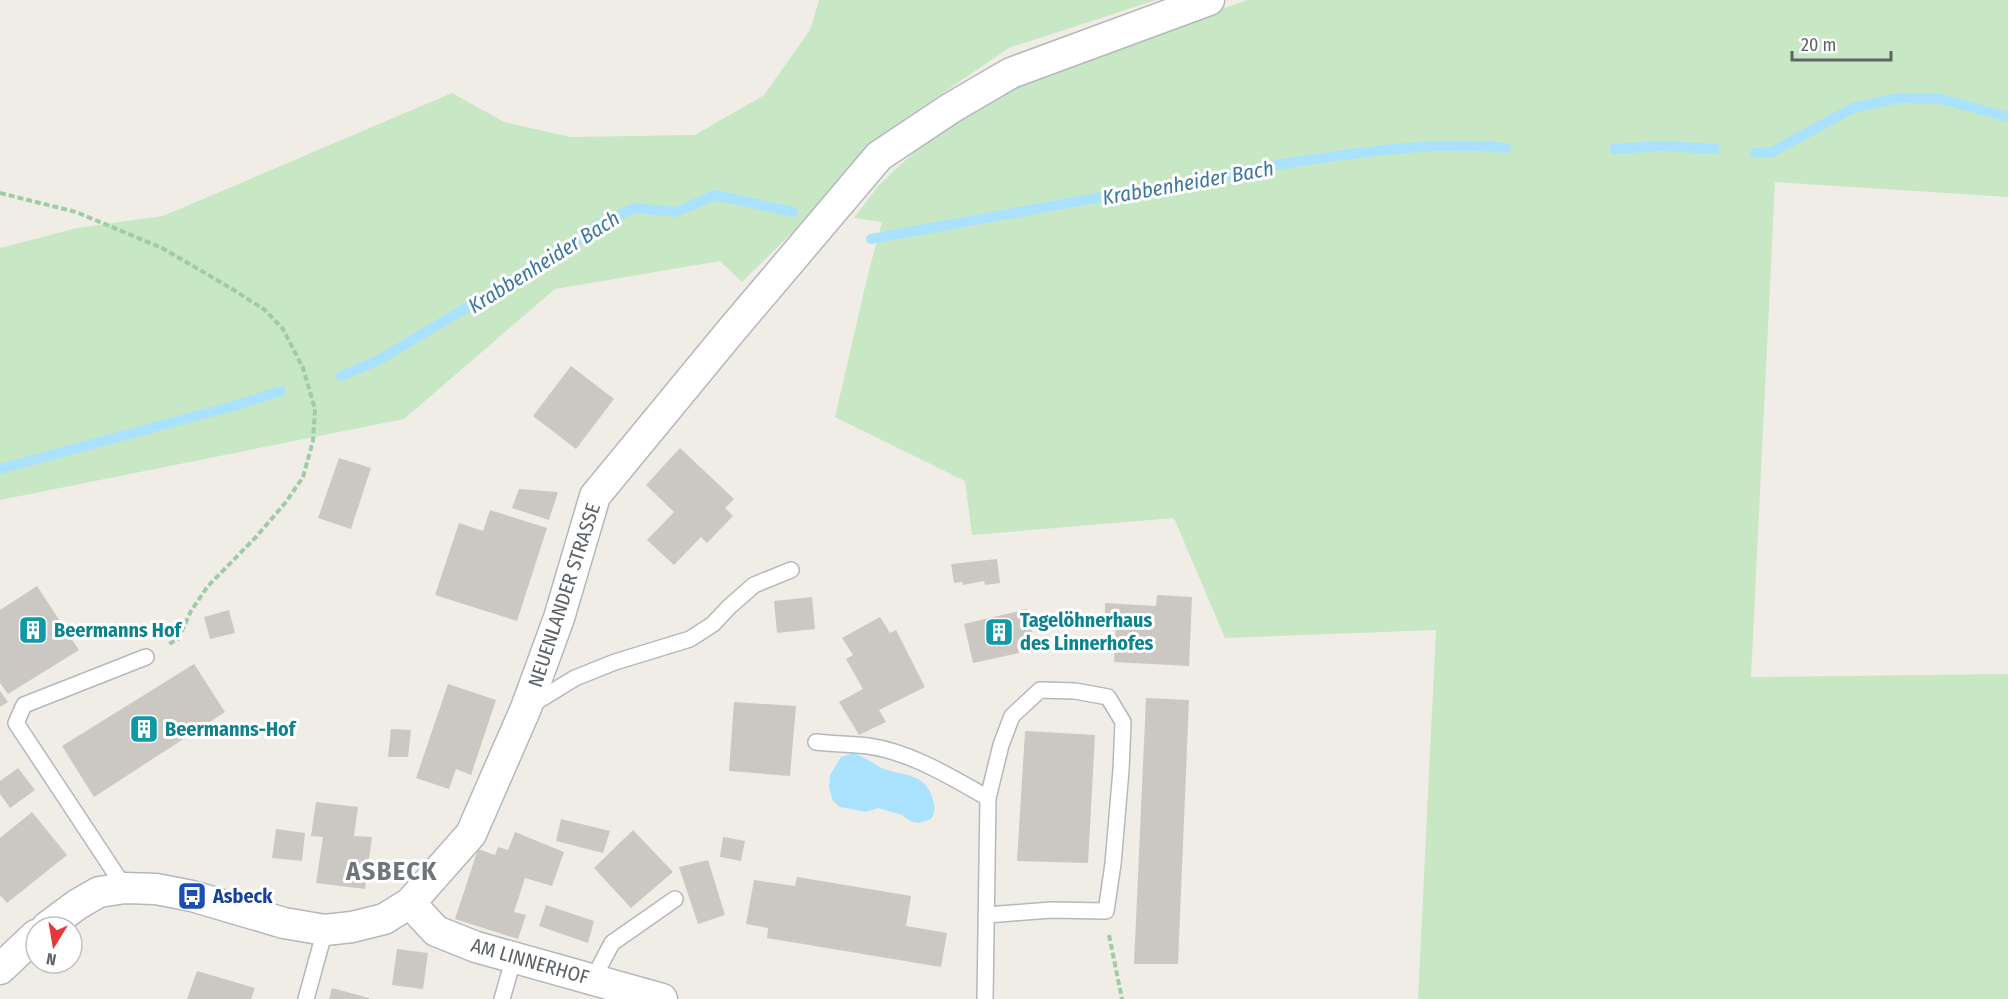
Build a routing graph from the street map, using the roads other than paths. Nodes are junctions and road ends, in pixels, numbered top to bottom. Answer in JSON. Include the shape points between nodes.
{"nodes":[{"id":1,"x":1209,"y":0,"type":"edge"},
{"id":2,"x":791,"y":570,"type":"dead end"},
{"id":3,"x":146,"y":657,"type":"road end"},
{"id":4,"x":526,"y":708,"type":"junction"},
{"id":5,"x":816,"y":742,"type":"dead end"},
{"id":6,"x":988,"y":798,"type":"junction"},
{"id":7,"x":124,"y":888,"type":"junction"},
{"id":8,"x":675,"y":898,"type":"dead end"},
{"id":9,"x":410,"y":903,"type":"junction"},
{"id":10,"x":63,"y":915,"type":"edge"},
{"id":11,"x":987,"y":915,"type":"junction"},
{"id":12,"x":325,"y":930,"type":"junction"},
{"id":13,"x":24,"y":946,"type":"edge"},
{"id":14,"x":514,"y":957,"type":"junction"},
{"id":15,"x":0,"y":969,"type":"edge"},
{"id":16,"x":592,"y":980,"type":"junction"},
{"id":17,"x":306,"y":999,"type":"edge"},
{"id":18,"x":502,"y":999,"type":"edge"},
{"id":19,"x":662,"y":999,"type":"edge"},
{"id":20,"x":985,"y":999,"type":"edge"}],
"edges":[{"from":1,"to":4,"type":"street","name":"NEUENLANDER STRASSE","via":[[1011,73],[879,156],[596,496],[559,618]]},
{"from":2,"to":4,"type":"lane","via":[[754,585],[713,624],[690,639],[575,678]]},
{"from":3,"to":7,"type":"lane","via":[[24,705],[16,723]]},
{"from":4,"to":9,"type":"street","name":"NEUENLANDER STRASSE","via":[[471,834]]},
{"from":5,"to":6,"type":"lane","via":[[869,746],[904,755]]},
{"from":6,"to":11,"type":"lane"},
{"from":6,"to":11,"type":"lane","via":[[1000,745],[1012,716],[1040,690],[1075,691],[1108,698],[1123,722],[1106,911]]},
{"from":7,"to":10,"type":"street","name":"NEUENLANDER STRASSE","via":[[99,892]]},
{"from":7,"to":12,"type":"street","name":"NEUENLANDER STRASSE","via":[[183,894],[284,923]]},
{"from":8,"to":16,"type":"lane","via":[[612,944]]},
{"from":9,"to":12,"type":"street","name":"NEUENLANDER STRASSE","via":[[384,919]]},
{"from":9,"to":14,"type":"street","name":"AM LINNERHOF","via":[[436,930]]},
{"from":11,"to":20,"type":"lane"},
{"from":12,"to":17,"type":"lane"},
{"from":13,"to":15,"type":"street"},
{"from":14,"to":16,"type":"street","name":"AM LINNERHOF"},
{"from":14,"to":18,"type":"lane"},
{"from":16,"to":19,"type":"street","name":"AM LINNERHOF"}]}
